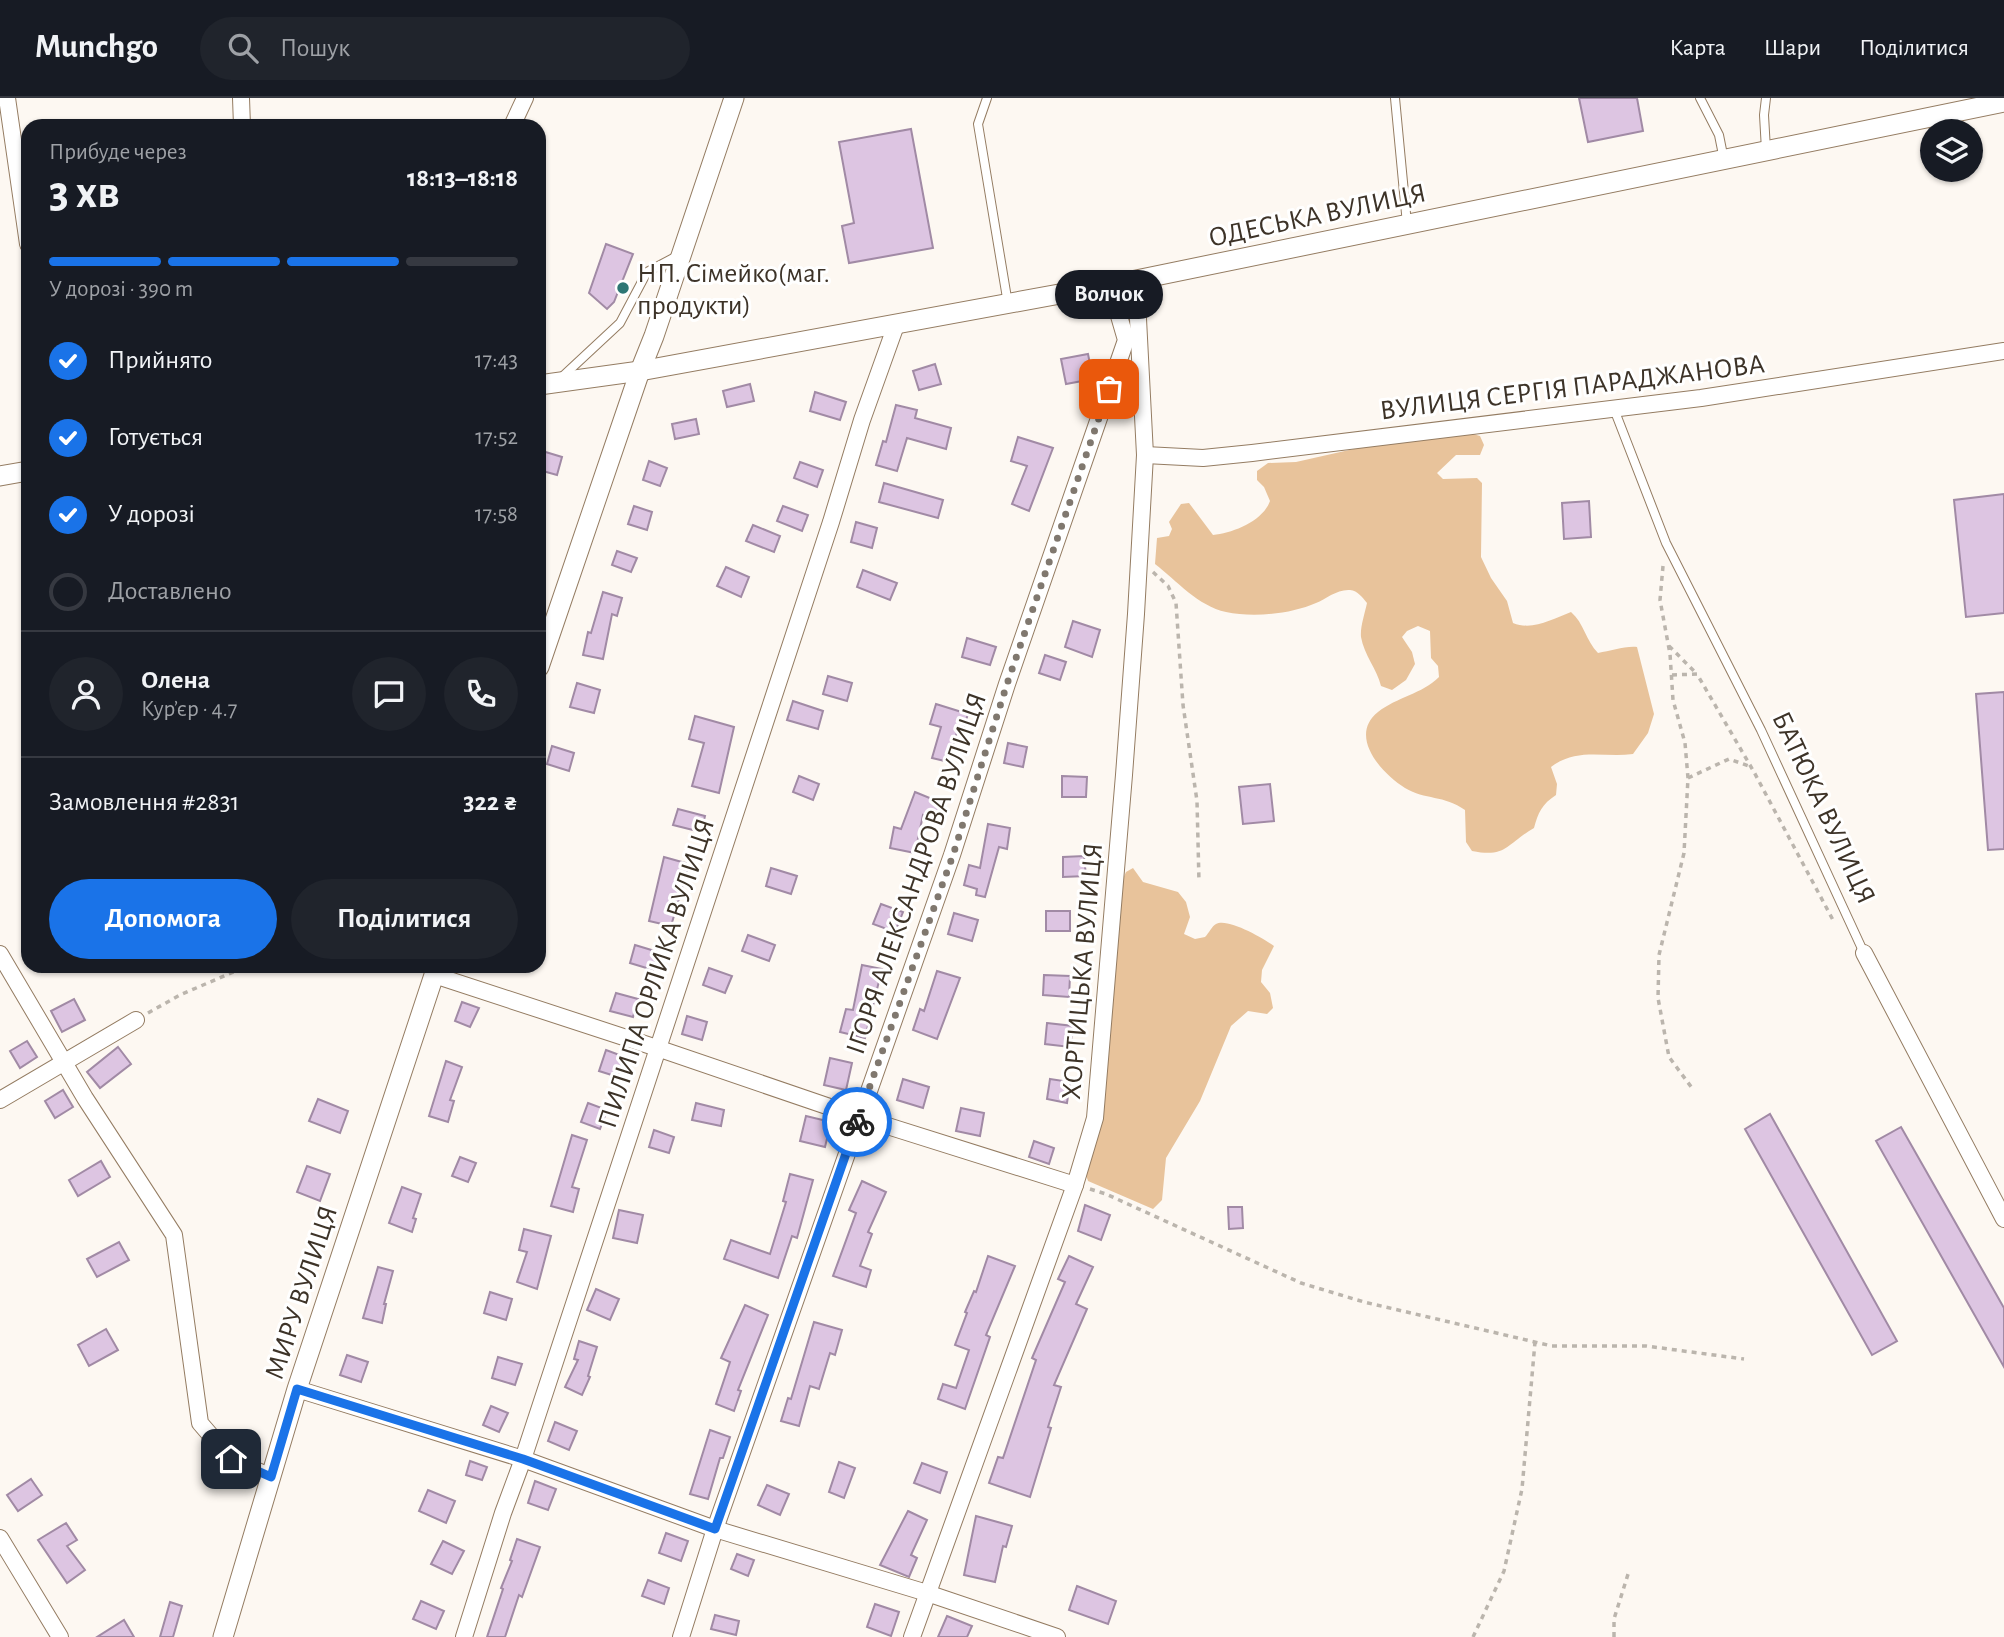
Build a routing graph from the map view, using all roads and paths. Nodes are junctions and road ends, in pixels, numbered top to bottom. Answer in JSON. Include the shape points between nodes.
{"nodes":[{"id":1,"x":7,"y":98,"type":"edge"},
{"id":2,"x":241,"y":98,"type":"edge"},
{"id":3,"x":525,"y":98,"type":"edge"},
{"id":4,"x":734,"y":98,"type":"edge"},
{"id":5,"x":987,"y":98,"type":"edge"},
{"id":6,"x":1395,"y":98,"type":"edge"},
{"id":7,"x":1700,"y":98,"type":"edge"},
{"id":8,"x":1766,"y":98,"type":"edge"},
{"id":9,"x":2004,"y":102,"type":"edge"},
{"id":10,"x":242,"y":119,"type":"edge"},
{"id":11,"x":515,"y":119,"type":"edge"},
{"id":12,"x":1766,"y":153,"type":"junction"},
{"id":13,"x":1724,"y":161,"type":"junction"},
{"id":14,"x":21,"y":195,"type":"edge"},
{"id":15,"x":1407,"y":224,"type":"junction"},
{"id":16,"x":681,"y":254,"type":"junction"},
{"id":17,"x":1136,"y":281,"type":"junction"},
{"id":18,"x":1110,"y":285,"type":"junction"},
{"id":19,"x":1008,"y":304,"type":"junction"},
{"id":20,"x":896,"y":325,"type":"junction"},
{"id":21,"x":2004,"y":351,"type":"edge"},
{"id":22,"x":640,"y":371,"type":"junction"},
{"id":23,"x":548,"y":383,"type":"edge"},
{"id":24,"x":1614,"y":409,"type":"junction"},
{"id":25,"x":1145,"y":455,"type":"junction"},
{"id":26,"x":21,"y":472,"type":"edge"},
{"id":27,"x":0,"y":476,"type":"edge"},
{"id":28,"x":1666,"y":543,"type":"junction"},
{"id":29,"x":1139,"y":565,"type":"junction"},
{"id":30,"x":546,"y":646,"type":"edge"},
{"id":31,"x":1669,"y":646,"type":"junction"},
{"id":32,"x":1697,"y":674,"type":"junction"},
{"id":33,"x":1672,"y":675,"type":"junction"},
{"id":34,"x":1751,"y":767,"type":"junction"},
{"id":35,"x":1688,"y":778,"type":"junction"},
{"id":36,"x":1199,"y":882,"type":"dead end"},
{"id":37,"x":1835,"y":922,"type":"dead end"},
{"id":38,"x":1864,"y":953,"type":"joint"},
{"id":39,"x":0,"y":954,"type":"edge"},
{"id":40,"x":231,"y":973,"type":"edge"},
{"id":41,"x":434,"y":973,"type":"edge"},
{"id":42,"x":444,"y":973,"type":"edge"},
{"id":43,"x":136,"y":1020,"type":"joint"},
{"id":44,"x":657,"y":1048,"type":"junction"},
{"id":45,"x":63,"y":1061,"type":"junction"},
{"id":46,"x":1692,"y":1087,"type":"dead end"},
{"id":47,"x":0,"y":1100,"type":"edge"},
{"id":48,"x":859,"y":1117,"type":"junction"},
{"id":49,"x":1075,"y":1185,"type":"junction"},
{"id":50,"x":2004,"y":1219,"type":"edge"},
{"id":51,"x":1535,"y":1342,"type":"junction"},
{"id":52,"x":1744,"y":1359,"type":"dead end"},
{"id":53,"x":297,"y":1389,"type":"junction"},
{"id":54,"x":523,"y":1459,"type":"junction"},
{"id":55,"x":271,"y":1477,"type":"junction"},
{"id":56,"x":715,"y":1529,"type":"junction"},
{"id":57,"x":0,"y":1538,"type":"edge"},
{"id":58,"x":1629,"y":1571,"type":"dead end"},
{"id":59,"x":927,"y":1593,"type":"junction"},
{"id":60,"x":60,"y":1637,"type":"edge"},
{"id":61,"x":223,"y":1637,"type":"edge"},
{"id":62,"x":464,"y":1637,"type":"edge"},
{"id":63,"x":681,"y":1637,"type":"edge"},
{"id":64,"x":912,"y":1637,"type":"edge"},
{"id":65,"x":1057,"y":1637,"type":"edge"},
{"id":66,"x":1473,"y":1637,"type":"edge"},
{"id":67,"x":1614,"y":1637,"type":"edge"}],
"edges":[{"from":1,"to":14,"type":"street"},
{"from":2,"to":10,"type":"street"},
{"from":3,"to":11,"type":"street"},
{"from":4,"to":16,"type":"street"},
{"from":5,"to":19,"type":"lane","via":[[978,124]]},
{"from":6,"to":15,"type":"lane"},
{"from":7,"to":13,"type":"lane","via":[[1719,135]]},
{"from":8,"to":12,"type":"lane"},
{"from":9,"to":12,"type":"street","name":"ОДЕСЬКА ВУЛИЦЯ"},
{"from":12,"to":13,"type":"street","name":"ОДЕСЬКА ВУЛИЦЯ"},
{"from":13,"to":15,"type":"street","name":"ОДЕСЬКА ВУЛИЦЯ"},
{"from":15,"to":17,"type":"street","name":"ОДЕСЬКА ВУЛИЦЯ"},
{"from":16,"to":22,"type":"street"},
{"from":16,"to":23,"type":"lane","via":[[647,272],[620,323]]},
{"from":17,"to":18,"type":"street","name":"ОДЕСЬКА ВУЛИЦЯ"},
{"from":17,"to":25,"type":"street","name":"ХОРТИЦЬКА ВУЛИЦЯ"},
{"from":18,"to":19,"type":"street","name":"ОДЕСЬКА ВУЛИЦЯ"},
{"from":18,"to":48,"type":"street","name":"ІГОРЯ АЛЕКСАНДРОВА ВУЛИЦЯ","via":[[1126,340],[953,855]]},
{"from":19,"to":20,"type":"street","name":"ОДЕСЬКА ВУЛИЦЯ"},
{"from":20,"to":22,"type":"street","name":"ОДЕСЬКА ВУЛИЦЯ"},
{"from":20,"to":44,"type":"street","name":"ПИЛИПА ОРЛИКА ВУЛИЦЯ"},
{"from":21,"to":24,"type":"street","name":"ВУЛИЦЯ СЕРГІЯ ПАРАДЖАНОВА"},
{"from":22,"to":23,"type":"street","name":"ОДЕСЬКА ВУЛИЦЯ"},
{"from":22,"to":30,"type":"street"},
{"from":24,"to":25,"type":"street","name":"ВУЛИЦЯ СЕРГІЯ ПАРАДЖАНОВА","via":[[1203,458]]},
{"from":24,"to":28,"type":"lane","name":"БАТЮКА ВУЛИЦЯ"},
{"from":25,"to":29,"type":"street","name":"ХОРТИЦЬКА ВУЛИЦЯ"},
{"from":26,"to":27,"type":"street"},
{"from":28,"to":31,"type":"path","via":[[1660,600]]},
{"from":28,"to":38,"type":"lane","name":"БАТЮКА ВУЛИЦЯ"},
{"from":29,"to":36,"type":"path","via":[[1168,586],[1176,603],[1183,705],[1197,801]]},
{"from":29,"to":49,"type":"street","name":"ХОРТИЦЬКА ВУЛИЦЯ","via":[[1095,1118]]},
{"from":31,"to":32,"type":"path"},
{"from":31,"to":33,"type":"path"},
{"from":32,"to":33,"type":"path"},
{"from":32,"to":34,"type":"path"},
{"from":33,"to":35,"type":"path"},
{"from":34,"to":35,"type":"path","via":[[1729,759]]},
{"from":34,"to":37,"type":"path"},
{"from":35,"to":46,"type":"path","via":[[1684,853],[1659,955],[1658,998],[1668,1058]]},
{"from":38,"to":50,"type":"street","name":"БАТЮКА ВУЛИЦЯ"},
{"from":39,"to":45,"type":"street"},
{"from":40,"to":43,"type":"path"},
{"from":41,"to":53,"type":"street","name":"МИРУ ВУЛИЦЯ"},
{"from":42,"to":44,"type":"street"},
{"from":43,"to":45,"type":"street"},
{"from":44,"to":48,"type":"street"},
{"from":44,"to":54,"type":"street","name":"ПИЛИПА ОРЛИКА ВУЛИЦЯ"},
{"from":45,"to":47,"type":"street"},
{"from":45,"to":55,"type":"street","via":[[174,1235],[200,1423],[231,1459]]},
{"from":48,"to":49,"type":"street"},
{"from":48,"to":56,"type":"street","name":"ІГОРЯ АЛЕКСАНДРОВА ВУЛИЦЯ"},
{"from":49,"to":51,"type":"path","via":[[1106,1194],[1301,1283]]},
{"from":49,"to":59,"type":"street","name":"ХОРТИЦЬКА ВУЛИЦЯ"},
{"from":51,"to":52,"type":"path","via":[[1646,1346]]},
{"from":51,"to":66,"type":"path","via":[[1522,1489],[1504,1571]]},
{"from":53,"to":54,"type":"street"},
{"from":53,"to":55,"type":"street","name":"МИРУ ВУЛИЦЯ"},
{"from":54,"to":56,"type":"street"},
{"from":54,"to":62,"type":"street","name":"ПИЛИПА ОРЛИКА ВУЛИЦЯ"},
{"from":55,"to":61,"type":"street","name":"МИРУ ВУЛИЦЯ"},
{"from":56,"to":59,"type":"street"},
{"from":56,"to":63,"type":"street","name":"ІГОРЯ АЛЕКСАНДРОВА ВУЛИЦЯ"},
{"from":57,"to":60,"type":"street"},
{"from":58,"to":67,"type":"path","via":[[1614,1619]]},
{"from":59,"to":64,"type":"street","name":"ХОРТИЦЬКА ВУЛИЦЯ"},
{"from":59,"to":65,"type":"street"}]}
